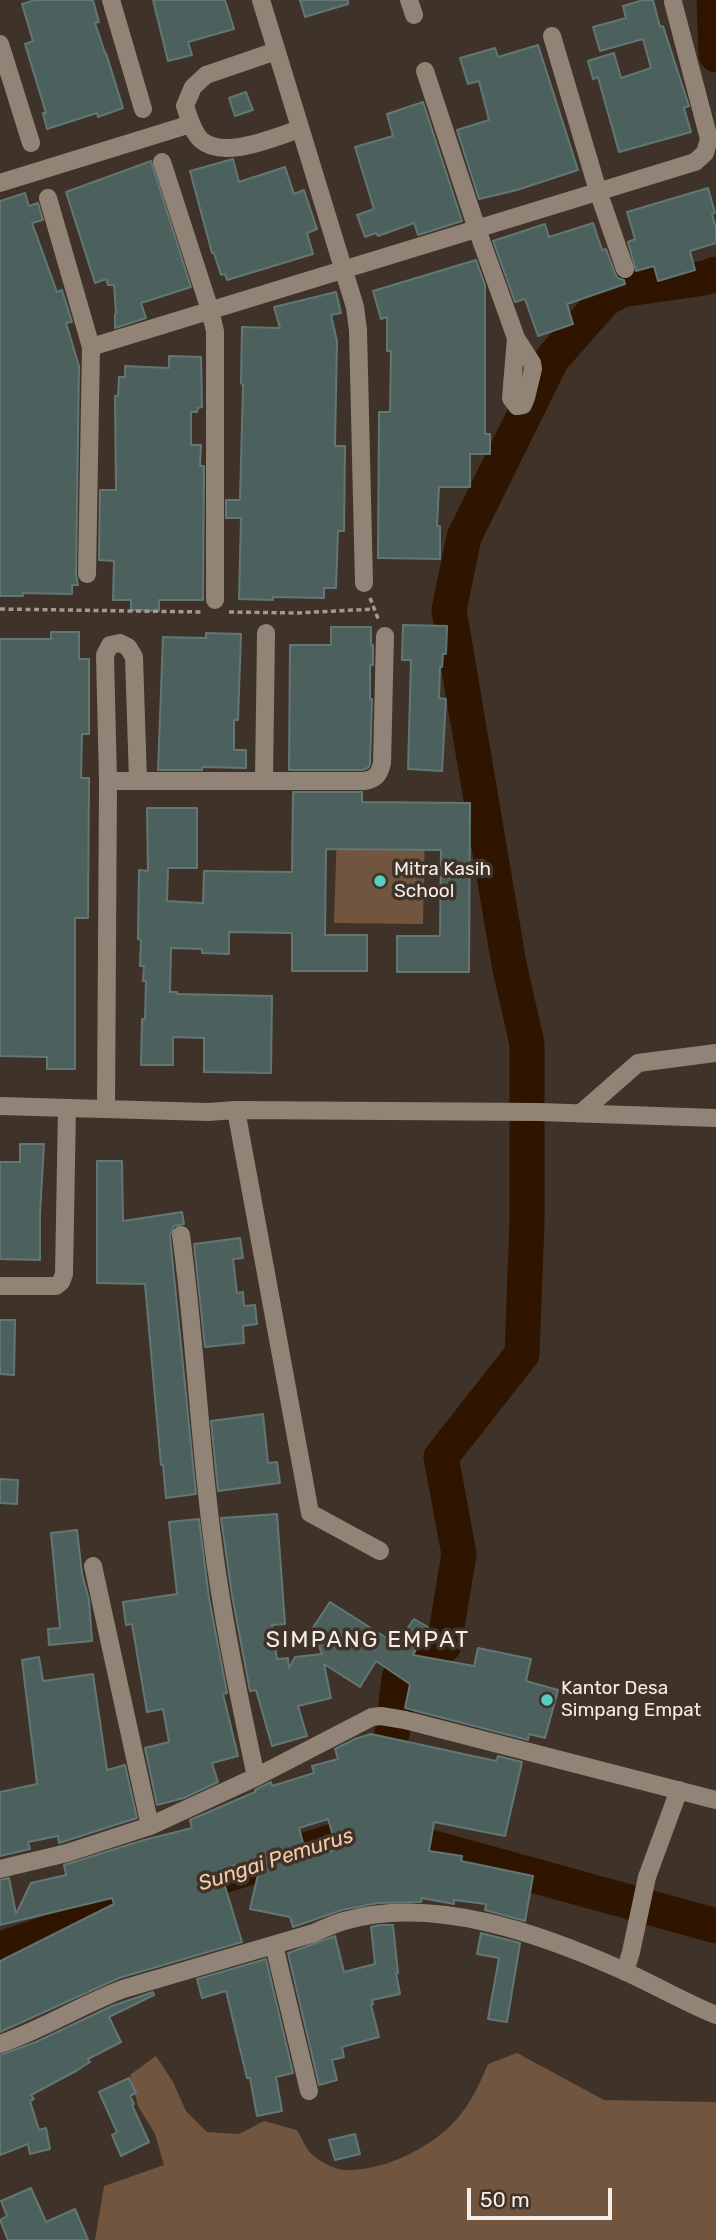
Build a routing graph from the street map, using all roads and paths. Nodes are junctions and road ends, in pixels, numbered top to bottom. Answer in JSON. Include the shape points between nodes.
{"nodes":[{"id":1,"x":111,"y":0,"type":"edge"},
{"id":2,"x":261,"y":0,"type":"edge"},
{"id":3,"x":673,"y":2,"type":"dead end"},
{"id":4,"x":552,"y":36,"type":"dead end"},
{"id":5,"x":0,"y":44,"type":"edge"},
{"id":6,"x":276,"y":51,"type":"junction"},
{"id":7,"x":425,"y":71,"type":"dead end"},
{"id":8,"x":143,"y":109,"type":"dead end"},
{"id":9,"x":191,"y":124,"type":"junction"},
{"id":10,"x":300,"y":129,"type":"junction"},
{"id":11,"x":31,"y":143,"type":"dead end"},
{"id":12,"x":162,"y":162,"type":"dead end"},
{"id":13,"x":0,"y":183,"type":"edge"},
{"id":14,"x":598,"y":191,"type":"junction"},
{"id":15,"x":48,"y":198,"type":"dead end"},
{"id":16,"x":477,"y":229,"type":"junction"},
{"id":17,"x":625,"y":269,"type":"dead end"},
{"id":18,"x":344,"y":270,"type":"junction"},
{"id":19,"x":210,"y":310,"type":"junction"},
{"id":20,"x":516,"y":338,"type":"dead end"},
{"id":21,"x":91,"y":347,"type":"junction"},
{"id":22,"x":87,"y":574,"type":"dead end"},
{"id":23,"x":364,"y":583,"type":"joint"},
{"id":24,"x":209,"y":606,"type":"joint"},
{"id":25,"x":0,"y":609,"type":"edge"},
{"id":26,"x":374,"y":609,"type":"junction"},
{"id":27,"x":229,"y":612,"type":"dead end"},
{"id":28,"x":266,"y":633,"type":"dead end"},
{"id":29,"x":385,"y":636,"type":"joint"},
{"id":30,"x":138,"y":780,"type":"junction"},
{"id":31,"x":108,"y":781,"type":"junction"},
{"id":32,"x":264,"y":781,"type":"junction"},
{"id":33,"x":716,"y":1052,"type":"edge"},
{"id":34,"x":0,"y":1106,"type":"edge"},
{"id":35,"x":67,"y":1108,"type":"junction"},
{"id":36,"x":106,"y":1109,"type":"junction"},
{"id":37,"x":236,"y":1111,"type":"junction"},
{"id":38,"x":582,"y":1113,"type":"junction"},
{"id":39,"x":716,"y":1118,"type":"edge"},
{"id":40,"x":181,"y":1235,"type":"dead end"},
{"id":41,"x":0,"y":1286,"type":"edge"},
{"id":42,"x":380,"y":1551,"type":"dead end"},
{"id":43,"x":93,"y":1566,"type":"dead end"},
{"id":44,"x":256,"y":1777,"type":"junction"},
{"id":45,"x":679,"y":1790,"type":"junction"},
{"id":46,"x":716,"y":1800,"type":"edge"},
{"id":47,"x":150,"y":1826,"type":"junction"},
{"id":48,"x":0,"y":1869,"type":"edge"},
{"id":49,"x":274,"y":1944,"type":"junction"},
{"id":50,"x":625,"y":1972,"type":"junction"},
{"id":51,"x":716,"y":2015,"type":"edge"},
{"id":52,"x":0,"y":2044,"type":"edge"},
{"id":53,"x":309,"y":2091,"type":"dead end"}],
"edges":[{"from":1,"to":8,"type":"street"},
{"from":2,"to":6,"type":"street"},
{"from":3,"to":14,"type":"street","via":[[709,139],[705,153],[695,162]]},
{"from":4,"to":14,"type":"street"},
{"from":5,"to":11,"type":"street"},
{"from":6,"to":9,"type":"street","via":[[206,75],[193,87],[185,106]]},
{"from":6,"to":10,"type":"street"},
{"from":7,"to":16,"type":"street"},
{"from":9,"to":10,"type":"street","via":[[201,139],[215,148],[230,149]]},
{"from":9,"to":13,"type":"street"},
{"from":10,"to":18,"type":"street"},
{"from":12,"to":19,"type":"street"},
{"from":14,"to":16,"type":"street"},
{"from":14,"to":17,"type":"street"},
{"from":15,"to":21,"type":"street"},
{"from":16,"to":18,"type":"street"},
{"from":16,"to":20,"type":"street"},
{"from":18,"to":19,"type":"street"},
{"from":18,"to":23,"type":"street","via":[[358,330]]},
{"from":19,"to":21,"type":"street"},
{"from":19,"to":24,"type":"street","via":[[216,350]]},
{"from":21,"to":22,"type":"street"},
{"from":23,"to":26,"type":"path"},
{"from":24,"to":25,"type":"path"},
{"from":26,"to":27,"type":"path"},
{"from":26,"to":29,"type":"path"},
{"from":28,"to":32,"type":"street"},
{"from":29,"to":32,"type":"street","via":[[379,775],[364,781]]},
{"from":30,"to":31,"type":"street"},
{"from":30,"to":31,"type":"street","via":[[134,657],[128,647],[116,643],[105,655]]},
{"from":30,"to":32,"type":"street"},
{"from":31,"to":36,"type":"street"},
{"from":33,"to":38,"type":"street","via":[[638,1063]]},
{"from":34,"to":35,"type":"street"},
{"from":35,"to":36,"type":"street"},
{"from":35,"to":41,"type":"street","via":[[61,1282],[55,1286]]},
{"from":36,"to":37,"type":"street"},
{"from":37,"to":38,"type":"street"},
{"from":37,"to":42,"type":"street","via":[[310,1513]]},
{"from":38,"to":39,"type":"street"},
{"from":40,"to":44,"type":"street","via":[[212,1534],[227,1639]]},
{"from":43,"to":47,"type":"street"},
{"from":44,"to":45,"type":"street","via":[[381,1716]]},
{"from":44,"to":47,"type":"street"},
{"from":45,"to":46,"type":"street"},
{"from":45,"to":50,"type":"street","via":[[647,1878]]},
{"from":47,"to":48,"type":"street"},
{"from":49,"to":50,"type":"street","via":[[344,1922],[424,1914],[486,1922],[530,1934]]},
{"from":49,"to":52,"type":"street","via":[[123,1989]]},
{"from":49,"to":53,"type":"street"},
{"from":50,"to":51,"type":"street"}]}
